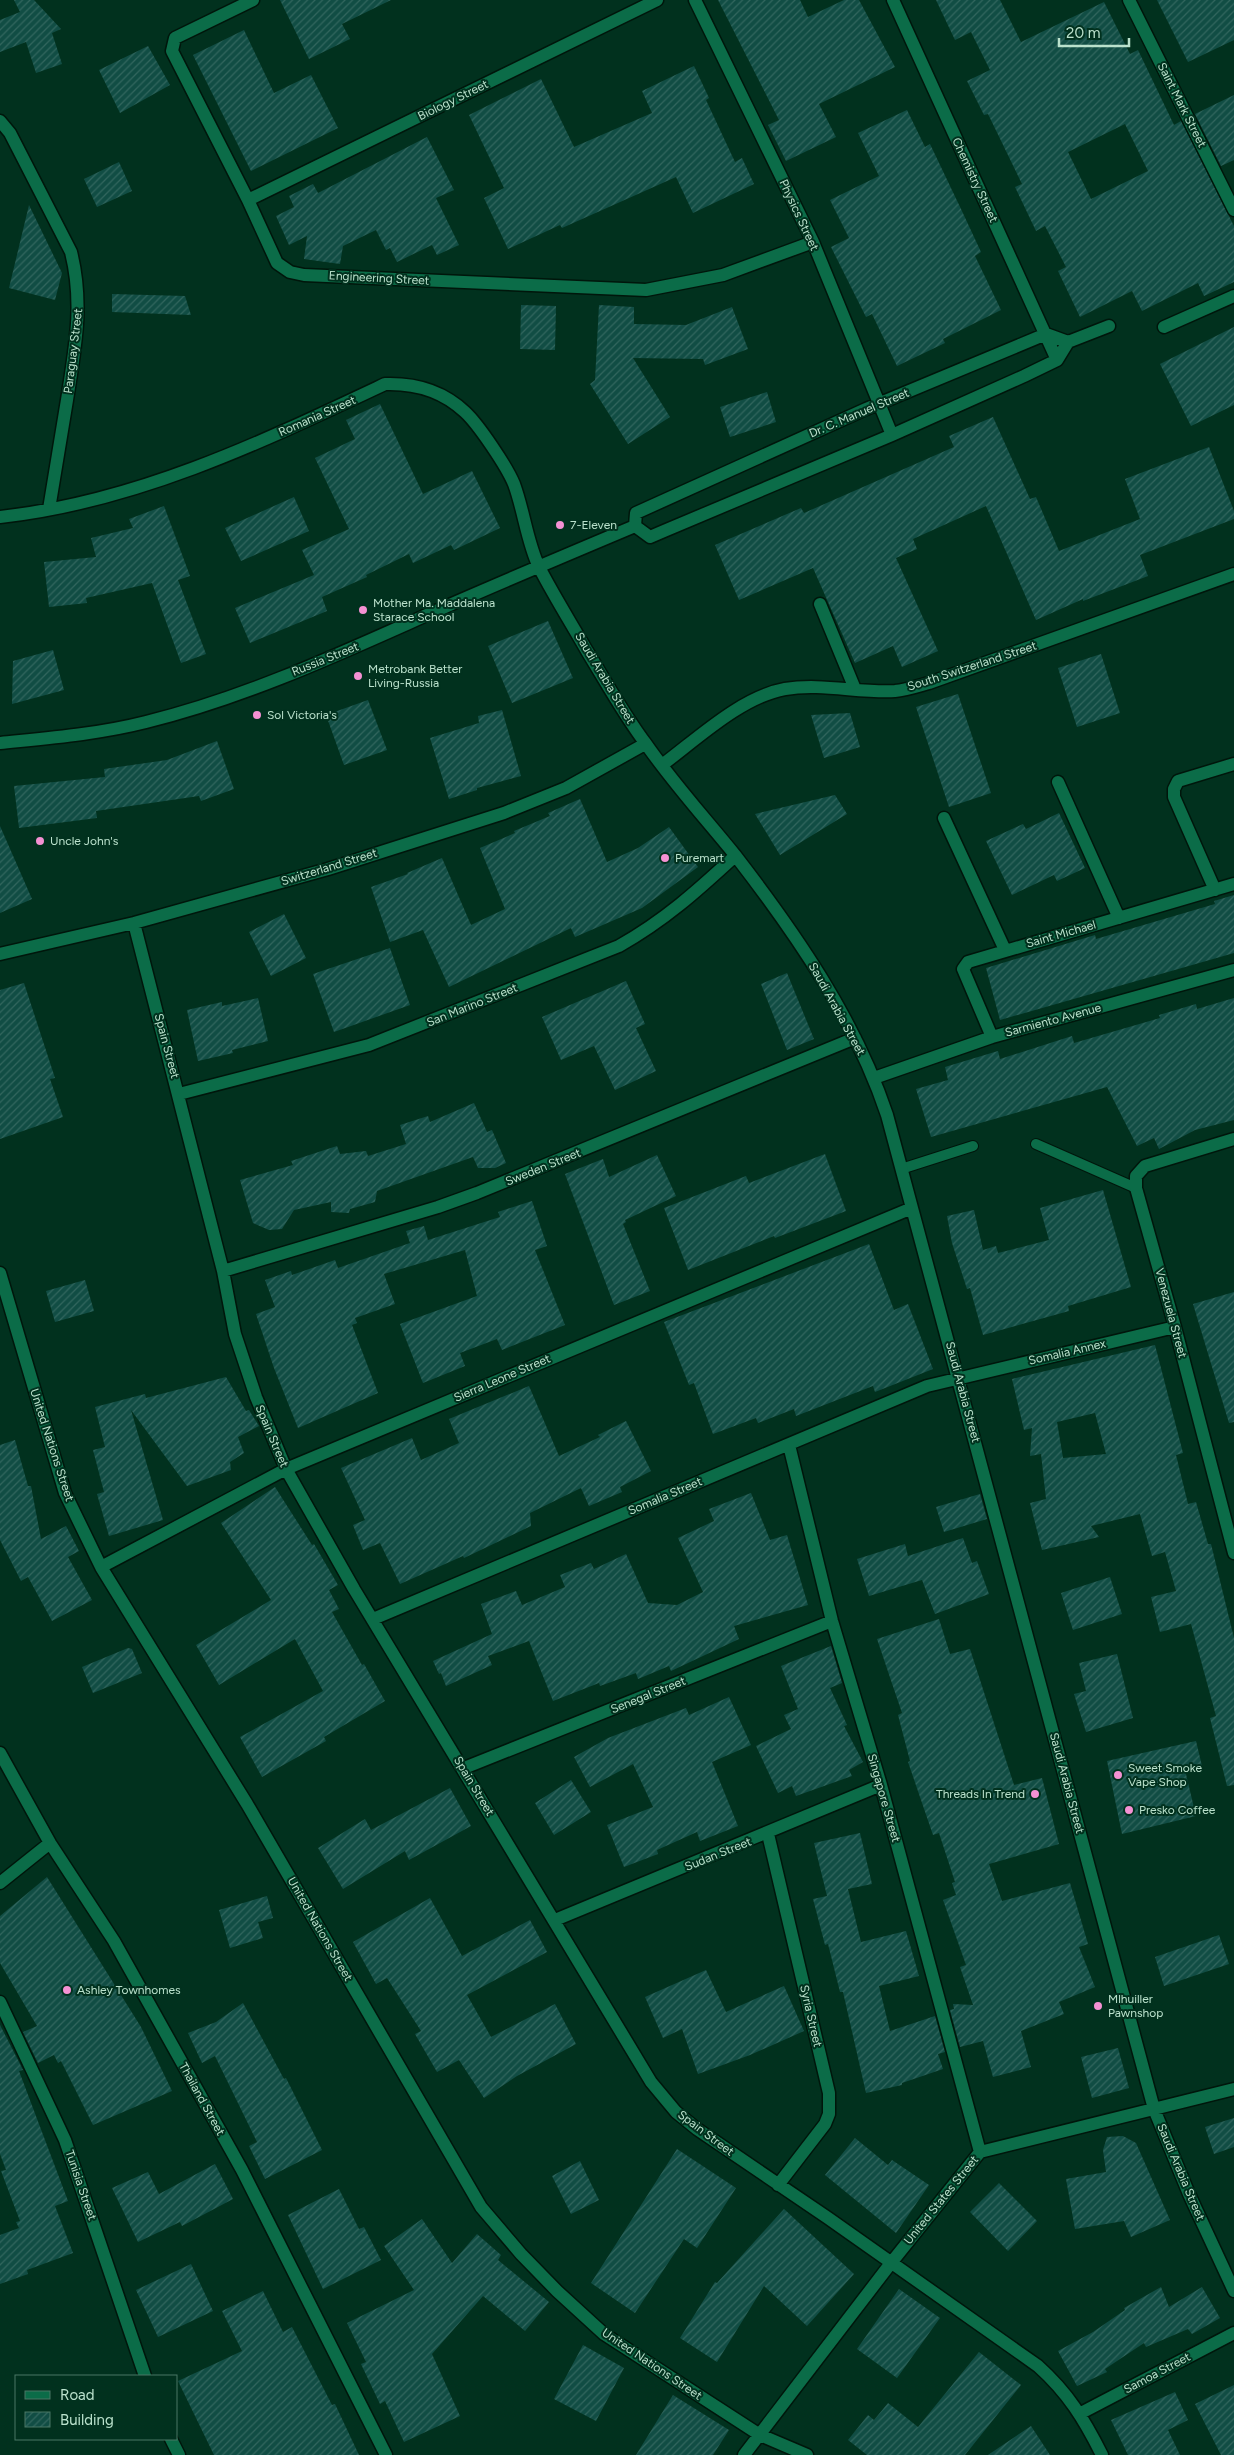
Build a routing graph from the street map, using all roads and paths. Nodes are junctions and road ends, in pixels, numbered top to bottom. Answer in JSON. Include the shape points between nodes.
{"nodes":[{"id":1,"x":253,"y":0,"type":"edge"},
{"id":2,"x":657,"y":0,"type":"edge"},
{"id":3,"x":695,"y":0,"type":"edge"},
{"id":4,"x":893,"y":0,"type":"edge"},
{"id":5,"x":1129,"y":0,"type":"edge"},
{"id":6,"x":0,"y":121,"type":"edge"},
{"id":7,"x":248,"y":200,"type":"junction"},
{"id":8,"x":1234,"y":210,"type":"edge"},
{"id":9,"x":813,"y":242,"type":"junction"},
{"id":10,"x":1234,"y":296,"type":"edge"},
{"id":11,"x":1109,"y":326,"type":"dead end"},
{"id":12,"x":1164,"y":327,"type":"dead end"},
{"id":13,"x":1046,"y":334,"type":"junction"},
{"id":14,"x":1068,"y":342,"type":"junction"},
{"id":15,"x":1057,"y":360,"type":"junction"},
{"id":16,"x":880,"y":404,"type":"junction"},
{"id":17,"x":892,"y":435,"type":"junction"},
{"id":18,"x":49,"y":510,"type":"junction"},
{"id":19,"x":0,"y":517,"type":"edge"},
{"id":20,"x":635,"y":526,"type":"junction"},
{"id":21,"x":538,"y":565,"type":"junction"},
{"id":22,"x":1234,"y":574,"type":"edge"},
{"id":23,"x":820,"y":604,"type":"dead end"},
{"id":24,"x":855,"y":689,"type":"junction"},
{"id":25,"x":0,"y":743,"type":"edge"},
{"id":26,"x":645,"y":744,"type":"junction"},
{"id":27,"x":1234,"y":764,"type":"edge"},
{"id":28,"x":662,"y":765,"type":"junction"},
{"id":29,"x":1058,"y":782,"type":"dead end"},
{"id":30,"x":944,"y":818,"type":"dead end"},
{"id":31,"x":735,"y":856,"type":"junction"},
{"id":32,"x":1234,"y":884,"type":"edge"},
{"id":33,"x":1215,"y":890,"type":"junction"},
{"id":34,"x":1118,"y":918,"type":"junction"},
{"id":35,"x":134,"y":923,"type":"junction"},
{"id":36,"x":1005,"y":950,"type":"junction"},
{"id":37,"x":0,"y":954,"type":"edge"},
{"id":38,"x":1234,"y":970,"type":"edge"},
{"id":39,"x":992,"y":1037,"type":"junction"},
{"id":40,"x":854,"y":1038,"type":"junction"},
{"id":41,"x":874,"y":1078,"type":"junction"},
{"id":42,"x":179,"y":1094,"type":"junction"},
{"id":43,"x":1234,"y":1139,"type":"edge"},
{"id":44,"x":1036,"y":1144,"type":"dead end"},
{"id":45,"x":973,"y":1146,"type":"dead end"},
{"id":46,"x":901,"y":1169,"type":"junction"},
{"id":47,"x":1136,"y":1188,"type":"junction"},
{"id":48,"x":912,"y":1208,"type":"junction"},
{"id":49,"x":223,"y":1271,"type":"junction"},
{"id":50,"x":0,"y":1273,"type":"edge"},
{"id":51,"x":1175,"y":1327,"type":"junction"},
{"id":52,"x":959,"y":1377,"type":"junction"},
{"id":53,"x":789,"y":1445,"type":"junction"},
{"id":54,"x":286,"y":1469,"type":"junction"},
{"id":55,"x":1234,"y":1553,"type":"edge"},
{"id":56,"x":101,"y":1567,"type":"junction"},
{"id":57,"x":373,"y":1619,"type":"junction"},
{"id":58,"x":832,"y":1621,"type":"junction"},
{"id":59,"x":0,"y":1753,"type":"edge"},
{"id":60,"x":464,"y":1768,"type":"junction"},
{"id":61,"x":881,"y":1785,"type":"junction"},
{"id":62,"x":768,"y":1834,"type":"junction"},
{"id":63,"x":50,"y":1843,"type":"junction"},
{"id":64,"x":0,"y":1883,"type":"edge"},
{"id":65,"x":555,"y":1920,"type":"junction"},
{"id":66,"x":0,"y":2002,"type":"edge"},
{"id":67,"x":1234,"y":2090,"type":"edge"},
{"id":68,"x":1154,"y":2109,"type":"junction"},
{"id":69,"x":980,"y":2152,"type":"junction"},
{"id":70,"x":778,"y":2185,"type":"junction"},
{"id":71,"x":891,"y":2263,"type":"junction"},
{"id":72,"x":1232,"y":2284,"type":"edge"},
{"id":73,"x":1234,"y":2333,"type":"edge"},
{"id":74,"x":145,"y":2375,"type":"edge"},
{"id":75,"x":1081,"y":2414,"type":"junction"},
{"id":76,"x":760,"y":2435,"type":"junction"},
{"id":77,"x":172,"y":2440,"type":"edge"},
{"id":78,"x":179,"y":2455,"type":"edge"},
{"id":79,"x":386,"y":2455,"type":"edge"},
{"id":80,"x":744,"y":2455,"type":"edge"},
{"id":81,"x":807,"y":2455,"type":"edge"},
{"id":82,"x":1102,"y":2455,"type":"edge"}],
"edges":[{"from":1,"to":7,"type":"street","name":"Engineering Street","via":[[175,38],[172,51]]},
{"from":2,"to":7,"type":"street","name":"Biology Street"},
{"from":3,"to":9,"type":"street","name":"Physics Street"},
{"from":4,"to":13,"type":"street","name":"Chemistry Street"},
{"from":5,"to":8,"type":"street","name":"Saint Mark Street"},
{"from":6,"to":18,"type":"street","name":"Paraguay Street","via":[[10,133],[71,252],[76,271],[79,303],[76,341]]},
{"from":7,"to":9,"type":"street","name":"Engineering Street","via":[[277,263],[290,272],[304,275],[646,290],[723,275]]},
{"from":9,"to":16,"type":"street","name":"Physics Street"},
{"from":10,"to":12,"type":"street"},
{"from":11,"to":14,"type":"street"},
{"from":13,"to":14,"type":"street"},
{"from":13,"to":15,"type":"street","name":"Chemistry Street"},
{"from":13,"to":16,"type":"street","name":"Dr. C. Manuel Street"},
{"from":14,"to":15,"type":"street"},
{"from":15,"to":17,"type":"street"},
{"from":16,"to":17,"type":"street","name":"Physics Street"},
{"from":16,"to":20,"type":"street","name":"Dr. C. Manuel Street","via":[[636,513]]},
{"from":17,"to":20,"type":"street","via":[[650,537]]},
{"from":18,"to":19,"type":"street","name":"Romania Street"},
{"from":18,"to":21,"type":"street","name":"Romania Street","via":[[107,497],[173,476],[279,433],[385,384],[403,384],[422,387],[446,398],[466,412],[479,428],[513,483]]},
{"from":20,"to":21,"type":"street","name":"Russia Street"},
{"from":21,"to":25,"type":"street","name":"Russia Street","via":[[335,656],[205,706],[145,722],[74,735]]},
{"from":21,"to":26,"type":"street","name":"Saudi Arabia Street"},
{"from":22,"to":24,"type":"street","name":"South Switzerland Street","via":[[929,683],[896,691]]},
{"from":23,"to":24,"type":"street"},
{"from":24,"to":28,"type":"street","name":"South Switzerland Street","via":[[785,689],[765,695],[741,706]]},
{"from":26,"to":28,"type":"street","name":"Saudi Arabia Street"},
{"from":26,"to":35,"type":"street","name":"Switzerland Street","via":[[566,788],[504,813],[328,869]]},
{"from":27,"to":33,"type":"street","via":[[1178,781],[1174,789],[1174,797]]},
{"from":28,"to":31,"type":"street","name":"Saudi Arabia Street"},
{"from":29,"to":34,"type":"street"},
{"from":30,"to":36,"type":"street"},
{"from":31,"to":40,"type":"street","name":"Saudi Arabia Street","via":[[812,962]]},
{"from":31,"to":42,"type":"street","name":"San Marino Street","via":[[676,910],[619,946],[369,1045]]},
{"from":32,"to":33,"type":"street","name":"Saint Michael"},
{"from":33,"to":34,"type":"street","name":"Saint Michael"},
{"from":34,"to":36,"type":"street","name":"Saint Michael"},
{"from":35,"to":37,"type":"street","name":"Switzerland Street"},
{"from":35,"to":42,"type":"street","name":"Spain Street"},
{"from":36,"to":39,"type":"street","name":"Saint Michael","via":[[968,962],[964,969]]},
{"from":38,"to":39,"type":"street","name":"Sarmiento Avenue"},
{"from":39,"to":41,"type":"street","name":"Sarmiento Avenue"},
{"from":40,"to":41,"type":"street","name":"Saudi Arabia Street"},
{"from":40,"to":49,"type":"street","name":"Sweden Street","via":[[462,1199]]},
{"from":41,"to":46,"type":"street","name":"Saudi Arabia Street"},
{"from":42,"to":49,"type":"street","name":"Spain Street"},
{"from":43,"to":47,"type":"street","via":[[1145,1166],[1136,1176]]},
{"from":44,"to":47,"type":"lane"},
{"from":45,"to":46,"type":"lane"},
{"from":46,"to":48,"type":"street","name":"Saudi Arabia Street"},
{"from":47,"to":51,"type":"street","name":"Venezuela Street"},
{"from":48,"to":52,"type":"street","name":"Saudi Arabia Street"},
{"from":48,"to":54,"type":"street","name":"Sierra Leone Street"},
{"from":49,"to":54,"type":"street","name":"Spain Street","via":[[244,1366]]},
{"from":50,"to":56,"type":"street","name":"United Nations Street","via":[[65,1493]]},
{"from":51,"to":52,"type":"street","name":"Somalia Annex"},
{"from":51,"to":55,"type":"street","name":"Venezuela Street"},
{"from":52,"to":53,"type":"street","name":"Somalia Street","via":[[890,1400]]},
{"from":52,"to":68,"type":"street","name":"Saudi Arabia Street"},
{"from":53,"to":57,"type":"street","name":"Somalia Street"},
{"from":53,"to":58,"type":"street","name":"Singapore Street"},
{"from":54,"to":56,"type":"street","name":"Sierra Leone Street"},
{"from":54,"to":57,"type":"street","name":"Spain Street"},
{"from":56,"to":76,"type":"street","name":"United Nations Street","via":[[247,1804],[481,2207],[527,2260],[604,2334]]},
{"from":57,"to":60,"type":"street","name":"Spain Street"},
{"from":58,"to":60,"type":"street","name":"Senegal Street"},
{"from":58,"to":61,"type":"street","name":"Singapore Street"},
{"from":59,"to":63,"type":"street","name":"Thailand Street"},
{"from":60,"to":65,"type":"street","name":"Spain Street"},
{"from":61,"to":62,"type":"street","name":"Sudan Street"},
{"from":61,"to":69,"type":"street","name":"Singapore Street"},
{"from":62,"to":65,"type":"street","name":"Sudan Street"},
{"from":62,"to":70,"type":"street","name":"Syria Street","via":[[830,2093],[825,2124]]},
{"from":63,"to":64,"type":"street"},
{"from":63,"to":79,"type":"street","name":"Thailand Street","via":[[114,1940],[242,2170]]},
{"from":65,"to":70,"type":"street","name":"Spain Street","via":[[660,2095],[697,2129]]},
{"from":66,"to":74,"type":"street","name":"Tunisia Street","via":[[65,2140]]},
{"from":67,"to":68,"type":"street","name":"United States Street"},
{"from":68,"to":69,"type":"street","name":"United States Street"},
{"from":68,"to":72,"type":"street","name":"Saudi Arabia Street","via":[[1189,2194]]},
{"from":69,"to":71,"type":"street","name":"United States Street"},
{"from":70,"to":71,"type":"street","name":"Spain Street"},
{"from":71,"to":75,"type":"street","name":"Spain Street","via":[[1038,2366],[1059,2385]]},
{"from":71,"to":76,"type":"street","name":"United States Street"},
{"from":73,"to":75,"type":"street","name":"Samoa Street"},
{"from":75,"to":82,"type":"street","name":"Spain Street"},
{"from":76,"to":80,"type":"street","name":"United States Street"},
{"from":76,"to":81,"type":"street","name":"United Nations Street"},
{"from":77,"to":78,"type":"street"}]}
